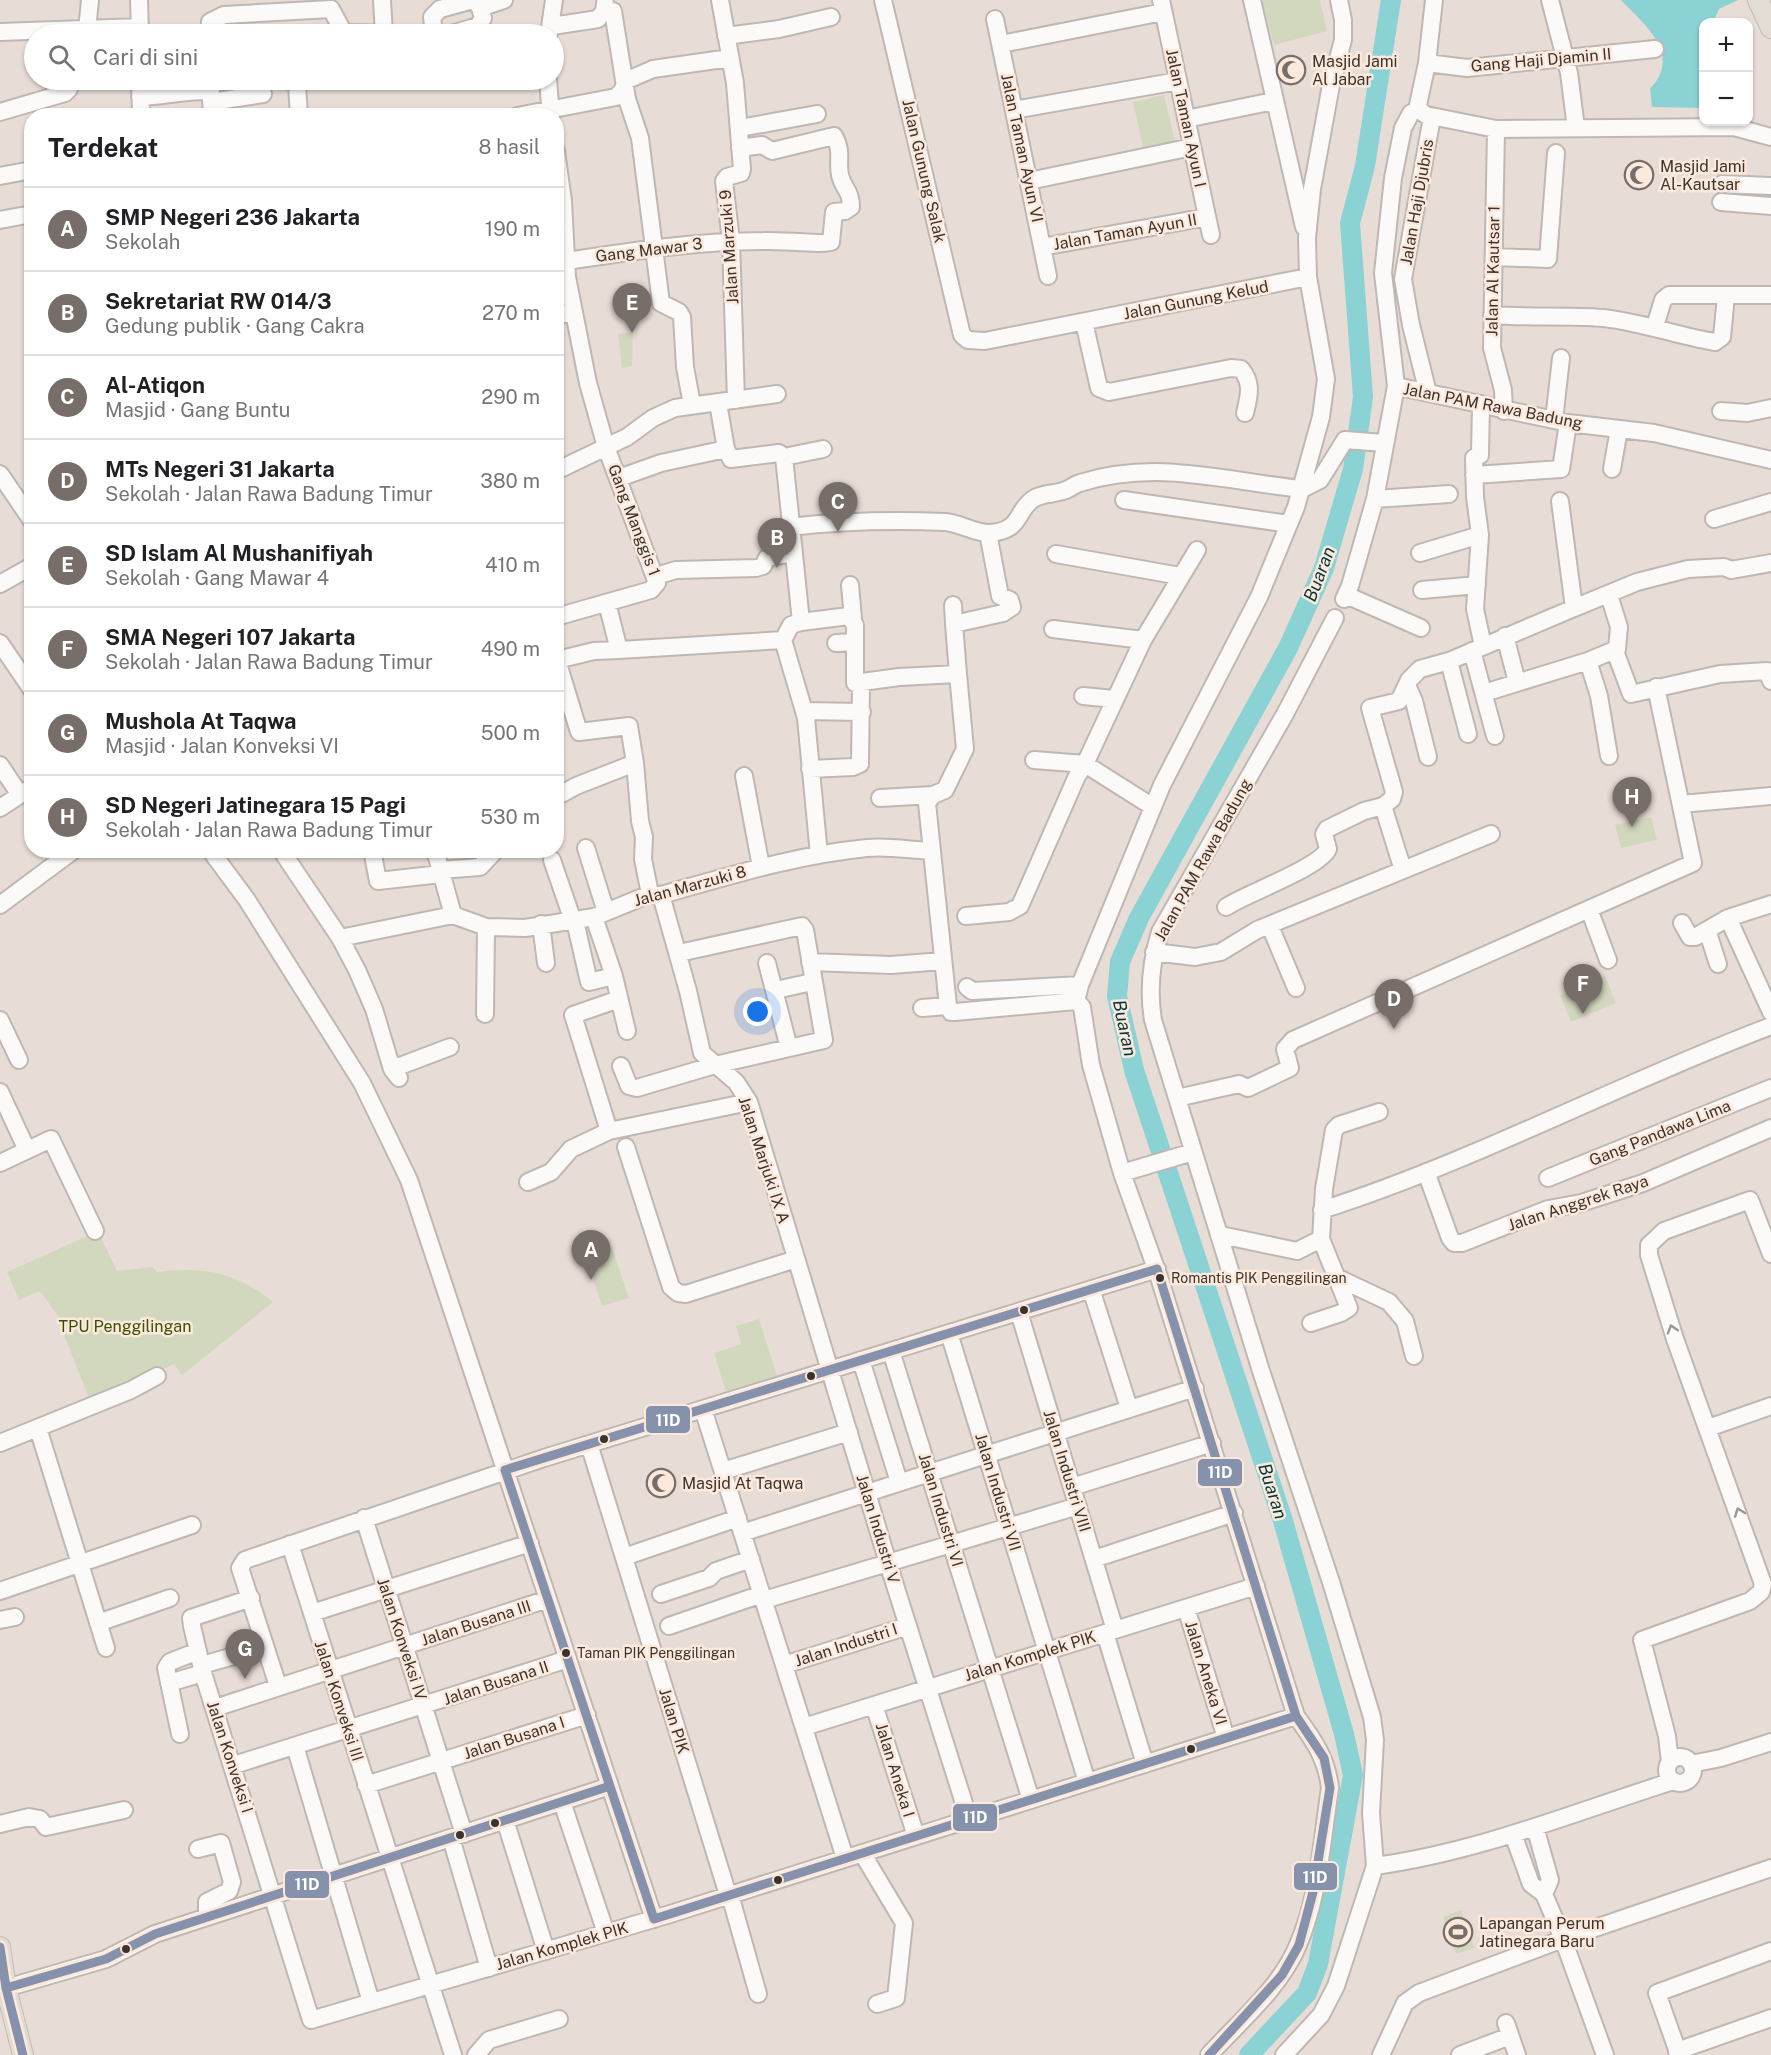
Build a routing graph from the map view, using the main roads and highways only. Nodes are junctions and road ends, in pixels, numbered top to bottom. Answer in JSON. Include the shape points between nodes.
{"nodes":[{"id":1,"x":1758,"y":0,"type":"edge"},
{"id":2,"x":1771,"y":28,"type":"edge"},
{"id":3,"x":0,"y":1947,"type":"edge"},
{"id":4,"x":22,"y":2055,"type":"edge"}],
"edges":[{"from":1,"to":2,"type":"main road"},
{"from":3,"to":4,"type":"main road"}]}
